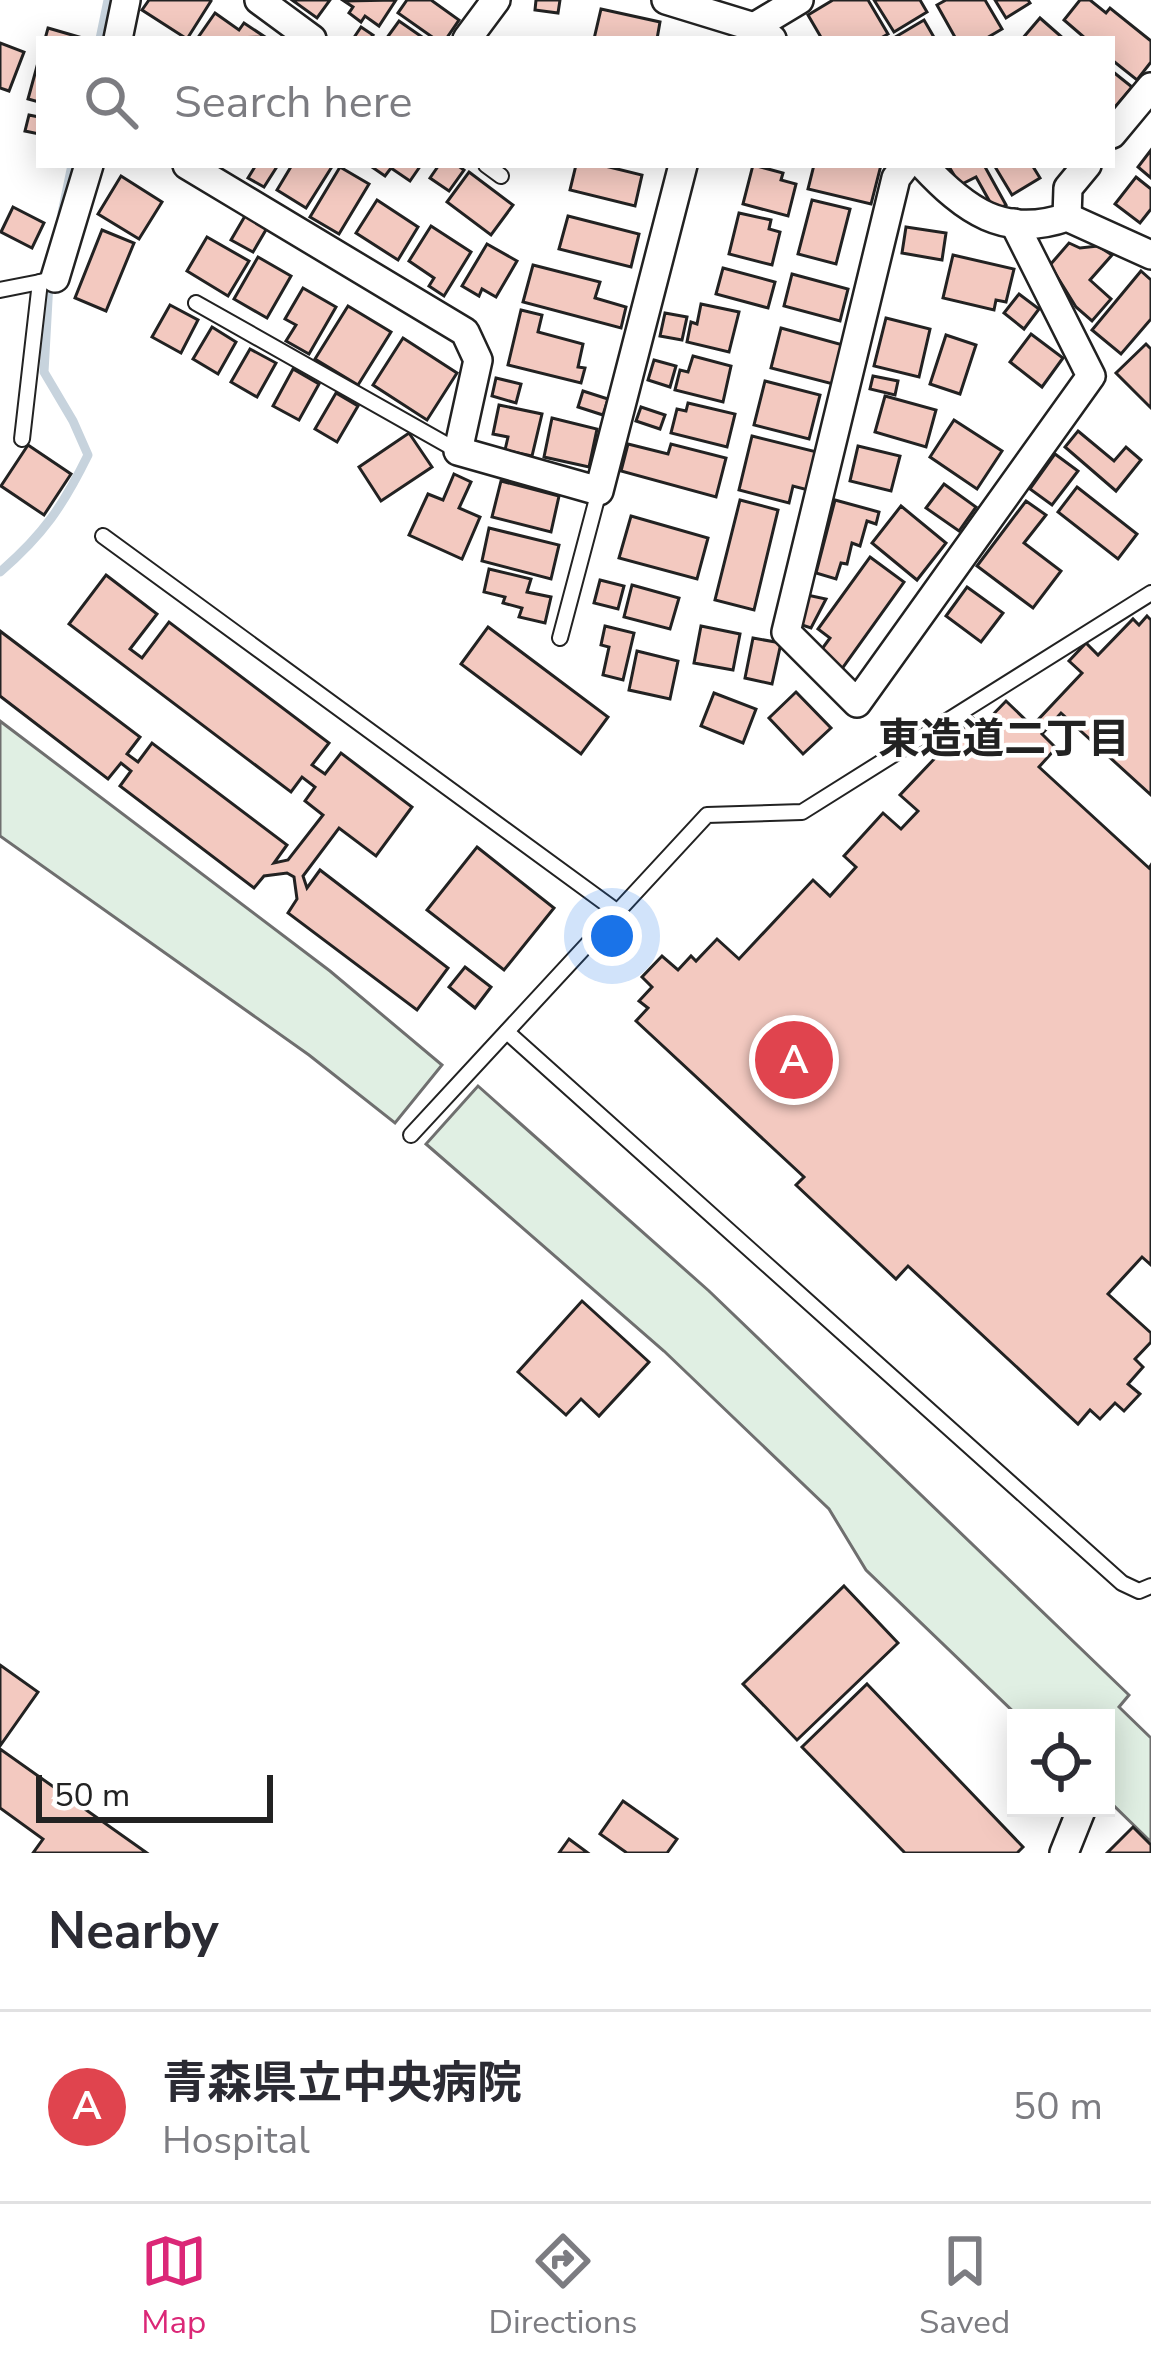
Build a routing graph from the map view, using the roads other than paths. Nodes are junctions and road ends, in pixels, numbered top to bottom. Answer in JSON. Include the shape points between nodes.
{"nodes":[{"id":1,"x":259,"y":0,"type":"edge"},
{"id":2,"x":496,"y":0,"type":"edge"},
{"id":3,"x":666,"y":0,"type":"edge"},
{"id":4,"x":799,"y":0,"type":"edge"},
{"id":5,"x":120,"y":2,"type":"edge"},
{"id":6,"x":714,"y":29,"type":"edge"},
{"id":7,"x":763,"y":33,"type":"edge"},
{"id":8,"x":118,"y":36,"type":"edge"},
{"id":9,"x":308,"y":36,"type":"edge"},
{"id":10,"x":469,"y":36,"type":"edge"},
{"id":11,"x":1151,"y":87,"type":"edge"},
{"id":12,"x":1115,"y":130,"type":"edge"},
{"id":13,"x":88,"y":168,"type":"edge"},
{"id":14,"x":192,"y":168,"type":"edge"},
{"id":15,"x":490,"y":168,"type":"edge"},
{"id":16,"x":682,"y":168,"type":"edge"},
{"id":17,"x":904,"y":168,"type":"edge"},
{"id":18,"x":926,"y":168,"type":"edge"},
{"id":19,"x":1085,"y":168,"type":"edge"},
{"id":20,"x":501,"y":176,"type":"dead end"},
{"id":21,"x":1067,"y":218,"type":"junction"},
{"id":22,"x":1014,"y":224,"type":"junction"},
{"id":23,"x":1151,"y":255,"type":"edge"},
{"id":24,"x":47,"y":280,"type":"junction"},
{"id":25,"x":0,"y":290,"type":"edge"},
{"id":26,"x":196,"y":303,"type":"dead end"},
{"id":27,"x":22,"y":439,"type":"dead end"},
{"id":28,"x":458,"y":452,"type":"junction"},
{"id":29,"x":599,"y":491,"type":"junction"},
{"id":30,"x":103,"y":536,"type":"dead end"},
{"id":31,"x":1151,"y":593,"type":"edge"},
{"id":32,"x":560,"y":638,"type":"dead end"},
{"id":33,"x":619,"y":913,"type":"junction"},
{"id":34,"x":507,"y":1032,"type":"junction"},
{"id":35,"x":411,"y":1135,"type":"dead end"},
{"id":36,"x":1151,"y":1586,"type":"edge"},
{"id":37,"x":1078,"y":1817,"type":"edge"},
{"id":38,"x":1064,"y":1853,"type":"edge"}],
"edges":[{"from":1,"to":9,"type":"street"},
{"from":2,"to":10,"type":"street"},
{"from":3,"to":6,"type":"street"},
{"from":4,"to":7,"type":"street"},
{"from":5,"to":8,"type":"street"},
{"from":6,"to":7,"type":"street"},
{"from":11,"to":12,"type":"street"},
{"from":13,"to":24,"type":"street"},
{"from":14,"to":28,"type":"street","via":[[466,332],[478,360]]},
{"from":15,"to":20,"type":"lane"},
{"from":16,"to":29,"type":"street"},
{"from":17,"to":22,"type":"street","via":[[786,632],[857,704],[1091,376]]},
{"from":18,"to":22,"type":"street","via":[[952,197]]},
{"from":19,"to":21,"type":"street","via":[[1068,188]]},
{"from":21,"to":22,"type":"street"},
{"from":21,"to":23,"type":"street"},
{"from":24,"to":25,"type":"lane"},
{"from":24,"to":27,"type":"lane"},
{"from":26,"to":28,"type":"lane"},
{"from":28,"to":29,"type":"street"},
{"from":29,"to":32,"type":"lane"},
{"from":30,"to":33,"type":"lane"},
{"from":31,"to":33,"type":"lane","via":[[802,812],[707,815]]},
{"from":33,"to":34,"type":"lane"},
{"from":34,"to":35,"type":"lane"},
{"from":34,"to":36,"type":"lane","via":[[1123,1583],[1139,1591]]},
{"from":37,"to":38,"type":"street"}]}
